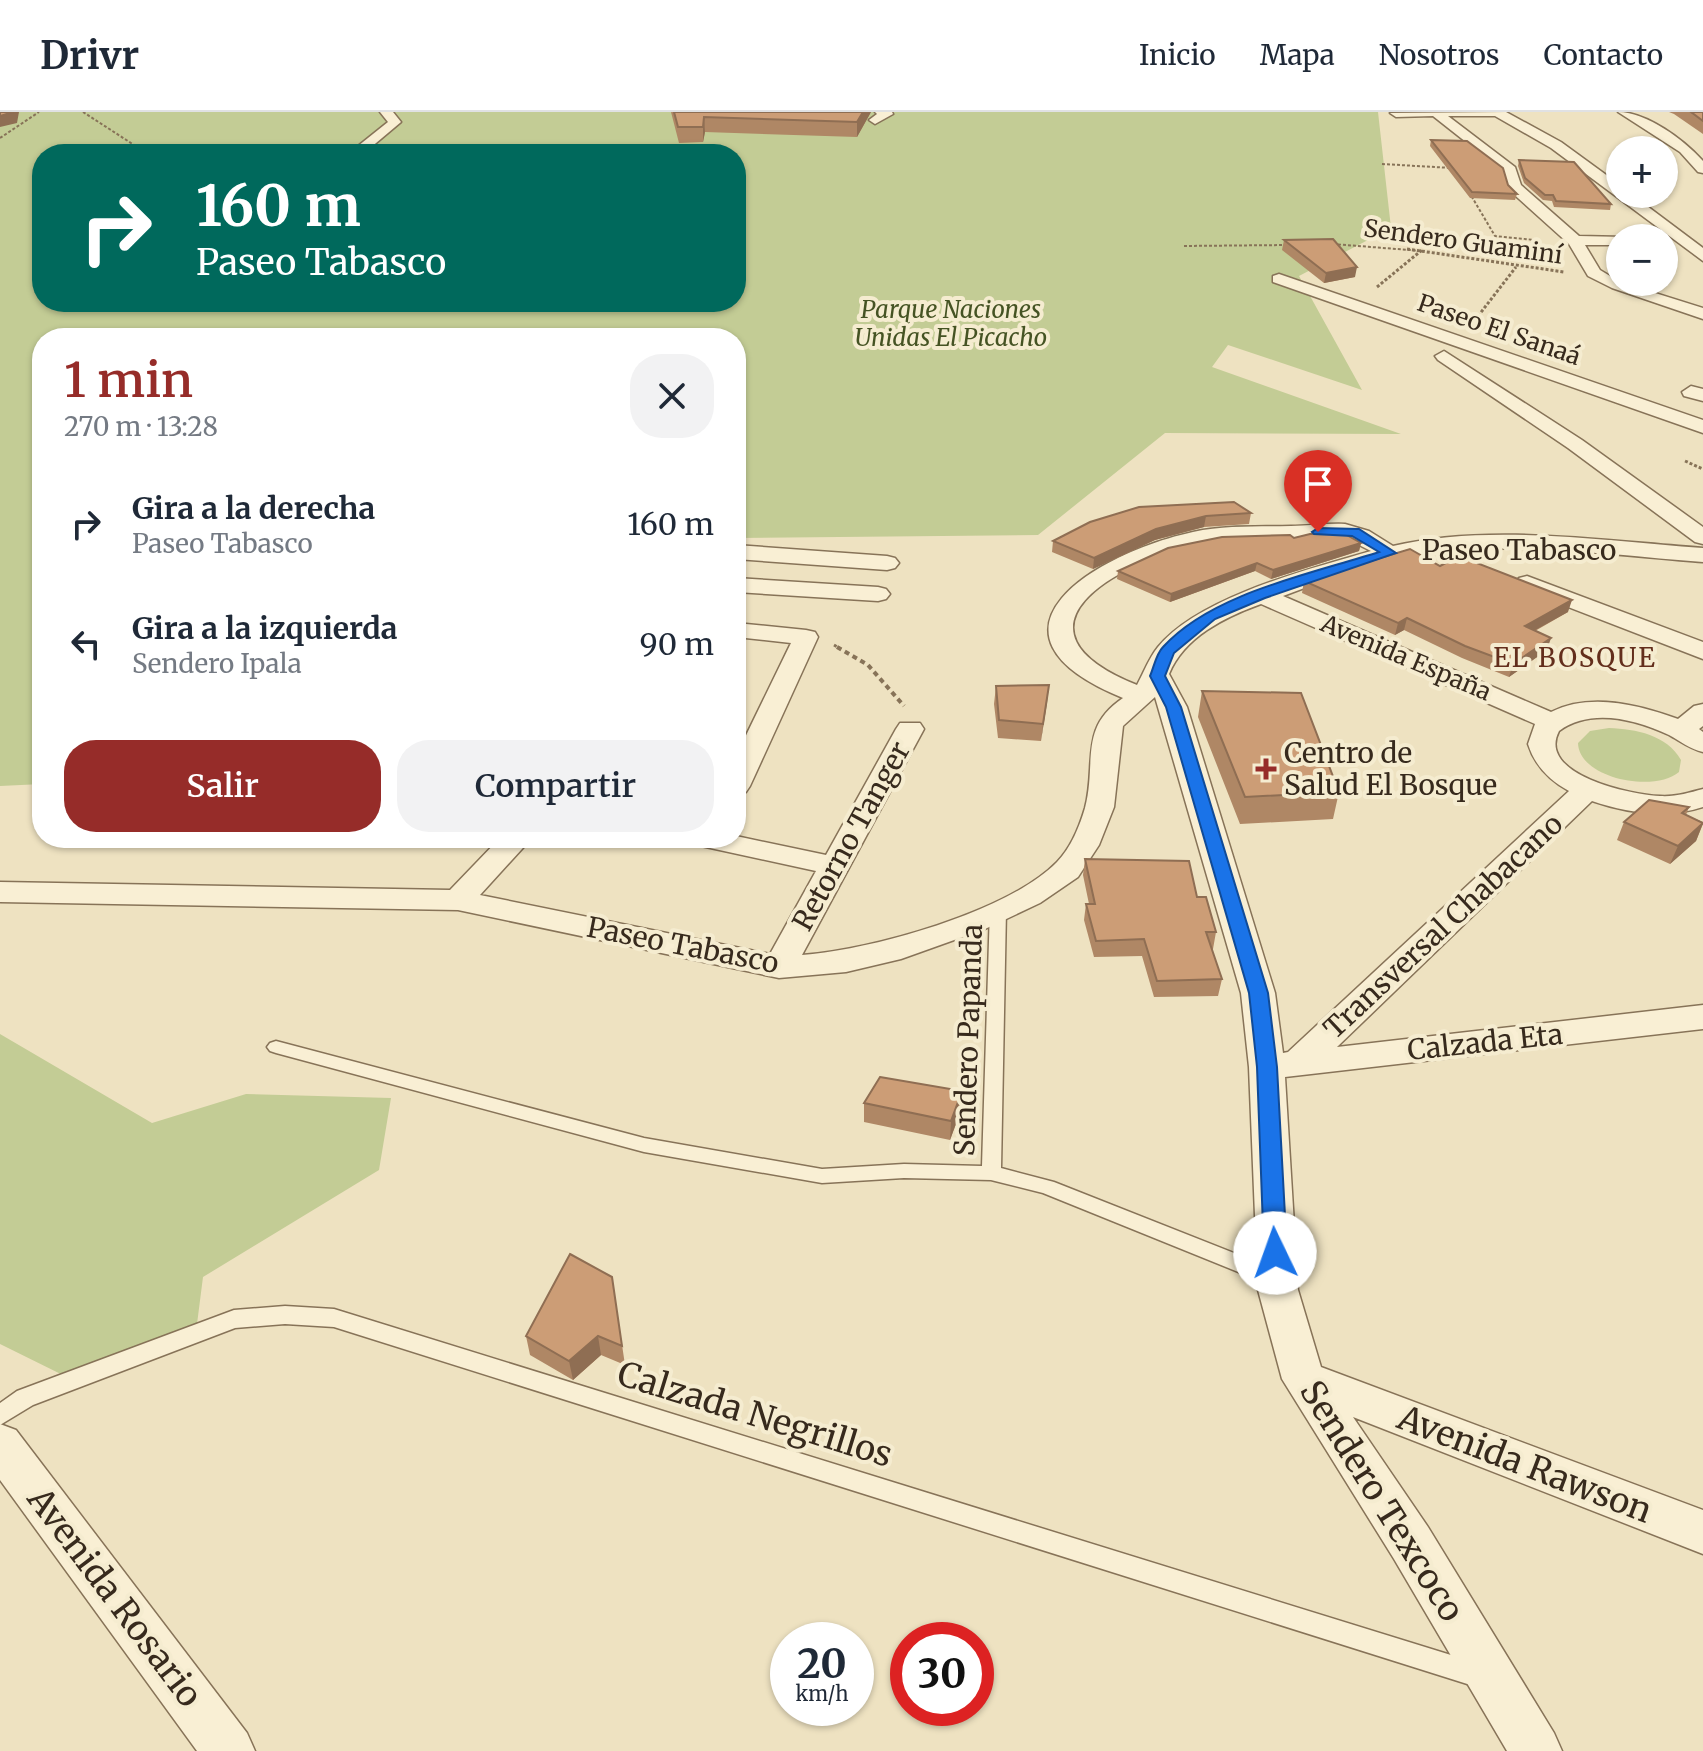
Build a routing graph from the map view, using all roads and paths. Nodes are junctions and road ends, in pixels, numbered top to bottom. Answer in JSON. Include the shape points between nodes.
{"nodes":[{"id":1,"x":39,"y":112,"type":"edge"},
{"id":2,"x":83,"y":112,"type":"edge"},
{"id":3,"x":386,"y":112,"type":"edge"},
{"id":4,"x":1497,"y":112,"type":"edge"},
{"id":5,"x":1624,"y":112,"type":"edge"},
{"id":6,"x":1396,"y":113,"type":"edge"},
{"id":7,"x":1436,"y":113,"type":"edge"},
{"id":8,"x":0,"y":138,"type":"edge"},
{"id":9,"x":133,"y":144,"type":"edge"},
{"id":10,"x":368,"y":144,"type":"edge"},
{"id":11,"x":1703,"y":169,"type":"edge"},
{"id":12,"x":1606,"y":182,"type":"edge"},
{"id":13,"x":1469,"y":191,"type":"edge"},
{"id":14,"x":1641,"y":208,"type":"edge"},
{"id":15,"x":1681,"y":238,"type":"junction"},
{"id":16,"x":1703,"y":238,"type":"edge"},
{"id":17,"x":1606,"y":240,"type":"edge"},
{"id":18,"x":1575,"y":241,"type":"junction"},
{"id":19,"x":1327,"y":244,"type":"edge"},
{"id":20,"x":1293,"y":245,"type":"edge"},
{"id":21,"x":1184,"y":246,"type":"dead end"},
{"id":22,"x":1423,"y":250,"type":"junction"},
{"id":23,"x":1703,"y":256,"type":"edge"},
{"id":24,"x":1516,"y":267,"type":"junction"},
{"id":25,"x":1594,"y":273,"type":"junction"},
{"id":26,"x":1279,"y":279,"type":"dead end"},
{"id":27,"x":1355,"y":305,"type":"junction"},
{"id":28,"x":1703,"y":314,"type":"edge"},
{"id":29,"x":1451,"y":349,"type":"junction"},
{"id":30,"x":1703,"y":427,"type":"edge"},
{"id":31,"x":1685,"y":461,"type":"dead end"},
{"id":32,"x":1703,"y":469,"type":"edge"},
{"id":33,"x":1703,"y":537,"type":"edge"},
{"id":34,"x":1431,"y":546,"type":"junction"},
{"id":35,"x":746,"y":553,"type":"edge"},
{"id":36,"x":1389,"y":553,"type":"junction"},
{"id":37,"x":1703,"y":555,"type":"edge"},
{"id":38,"x":887,"y":563,"type":"dead end"},
{"id":39,"x":746,"y":586,"type":"edge"},
{"id":40,"x":878,"y":594,"type":"dead end"},
{"id":41,"x":1261,"y":595,"type":"junction"},
{"id":42,"x":746,"y":631,"type":"edge"},
{"id":43,"x":806,"y":637,"type":"junction"},
{"id":44,"x":1703,"y":651,"type":"edge"},
{"id":45,"x":1150,"y":686,"type":"junction"},
{"id":46,"x":1552,"y":722,"type":"junction"},
{"id":47,"x":910,"y":729,"type":"joint"},
{"id":48,"x":1696,"y":729,"type":"edge"},
{"id":49,"x":746,"y":765,"type":"edge"},
{"id":50,"x":1588,"y":789,"type":"junction"},
{"id":51,"x":1703,"y":798,"type":"edge"},
{"id":52,"x":746,"y":847,"type":"edge"},
{"id":53,"x":507,"y":848,"type":"edge"},
{"id":54,"x":834,"y":866,"type":"junction"},
{"id":55,"x":0,"y":892,"type":"edge"},
{"id":56,"x":458,"y":900,"type":"junction"},
{"id":57,"x":998,"y":909,"type":"junction"},
{"id":58,"x":779,"y":967,"type":"junction"},
{"id":59,"x":1703,"y":1017,"type":"edge"},
{"id":60,"x":276,"y":1047,"type":"dead end"},
{"id":61,"x":1282,"y":1065,"type":"junction"},
{"id":62,"x":991,"y":1173,"type":"junction"},
{"id":63,"x":1277,"y":1278,"type":"junction"},
{"id":64,"x":1303,"y":1379,"type":"junction"},
{"id":65,"x":0,"y":1415,"type":"edge"},
{"id":66,"x":0,"y":1444,"type":"edge"},
{"id":67,"x":1703,"y":1532,"type":"edge"},
{"id":68,"x":1493,"y":1680,"type":"junction"},
{"id":69,"x":229,"y":1751,"type":"edge"},
{"id":70,"x":1536,"y":1751,"type":"edge"}],
"edges":[{"from":1,"to":8,"type":"path"},
{"from":2,"to":9,"type":"path"},
{"from":3,"to":10,"type":"street","via":[[395,122]]},
{"from":4,"to":7,"type":"street"},
{"from":4,"to":12,"type":"street","via":[[1556,145]]},
{"from":5,"to":11,"type":"street","via":[[1685,149]]},
{"from":6,"to":7,"type":"street"},
{"from":7,"to":18,"type":"street","via":[[1510,170],[1514,187]]},
{"from":13,"to":18,"type":"path","via":[[1495,236]]},
{"from":14,"to":15,"type":"street"},
{"from":15,"to":16,"type":"street"},
{"from":15,"to":23,"type":"street"},
{"from":17,"to":18,"type":"street"},
{"from":18,"to":25,"type":"street"},
{"from":19,"to":22,"type":"path","name":"Sendero Guaminí"},
{"from":20,"to":21,"type":"path"},
{"from":22,"to":24,"type":"path","name":"Sendero Guaminí"},
{"from":22,"to":27,"type":"path"},
{"from":24,"to":25,"type":"path","name":"Sendero Guaminí"},
{"from":24,"to":29,"type":"path"},
{"from":25,"to":28,"type":"street"},
{"from":26,"to":27,"type":"street","name":"Paseo El Sanaá"},
{"from":27,"to":29,"type":"street","name":"Paseo El Sanaá"},
{"from":29,"to":30,"type":"street","name":"Paseo El Sanaá"},
{"from":29,"to":33,"type":"street"},
{"from":31,"to":32,"type":"path"},
{"from":34,"to":36,"type":"street","name":"Paseo Tabasco"},
{"from":34,"to":37,"type":"street","name":"Paseo Tabasco"},
{"from":34,"to":44,"type":"street"},
{"from":35,"to":38,"type":"street"},
{"from":36,"to":41,"type":"street","name":"Paseo Tabasco"},
{"from":36,"to":45,"type":"street","via":[[1354,532],[1233,535],[1163,547],[1107,572],[1066,605],[1059,634],[1067,652],[1100,678]]},
{"from":39,"to":40,"type":"street"},
{"from":41,"to":45,"type":"street","name":"Paseo Tabasco","via":[[1210,616],[1167,651]]},
{"from":41,"to":46,"type":"street","name":"Avenida España"},
{"from":42,"to":43,"type":"street"},
{"from":43,"to":47,"type":"path","name":"Retorno Tanger","via":[[838,646],[868,665],[908,712]]},
{"from":43,"to":49,"type":"street"},
{"from":45,"to":57,"type":"street","name":"Paseo Tabasco","via":[[1120,710],[1108,729],[1098,813],[1068,869]]},
{"from":45,"to":61,"type":"street","name":"Sendero Texcoco","via":[[1174,707],[1252,967],[1262,1018]]},
{"from":46,"to":48,"type":"street","via":[[1600,710]]},
{"from":46,"to":50,"type":"street","via":[[1542,733],[1541,746],[1549,761]]},
{"from":47,"to":54,"type":"street","name":"Retorno Tanger"},
{"from":50,"to":51,"type":"street","via":[[1646,805],[1674,806]]},
{"from":50,"to":61,"type":"street","name":"Transversal Chabacano"},
{"from":52,"to":54,"type":"street"},
{"from":53,"to":56,"type":"street"},
{"from":54,"to":58,"type":"street","name":"Retorno Tanger"},
{"from":55,"to":56,"type":"street","name":"Paseo Tabasco"},
{"from":56,"to":58,"type":"street","name":"Paseo Tabasco"},
{"from":57,"to":58,"type":"street","name":"Paseo Tabasco","via":[[870,957]]},
{"from":57,"to":62,"type":"lane","name":"Sendero Papanda"},
{"from":59,"to":61,"type":"street","name":"Calzada Eta"},
{"from":60,"to":62,"type":"lane","via":[[658,1148],[822,1176]]},
{"from":61,"to":63,"type":"street","name":"Sendero Texcoco"},
{"from":62,"to":63,"type":"lane","via":[[1047,1187]]},
{"from":63,"to":64,"type":"street","name":"Sendero Texcoco"},
{"from":64,"to":67,"type":"street","name":"Avenida Rawson"},
{"from":64,"to":68,"type":"street","name":"Sendero Texcoco"},
{"from":65,"to":68,"type":"lane","name":"Calzada Negrillos","via":[[25,1398],[234,1319],[334,1318]]},
{"from":66,"to":69,"type":"street","name":"Avenida Rosario"},
{"from":68,"to":70,"type":"street","name":"Sendero Texcoco"}]}
